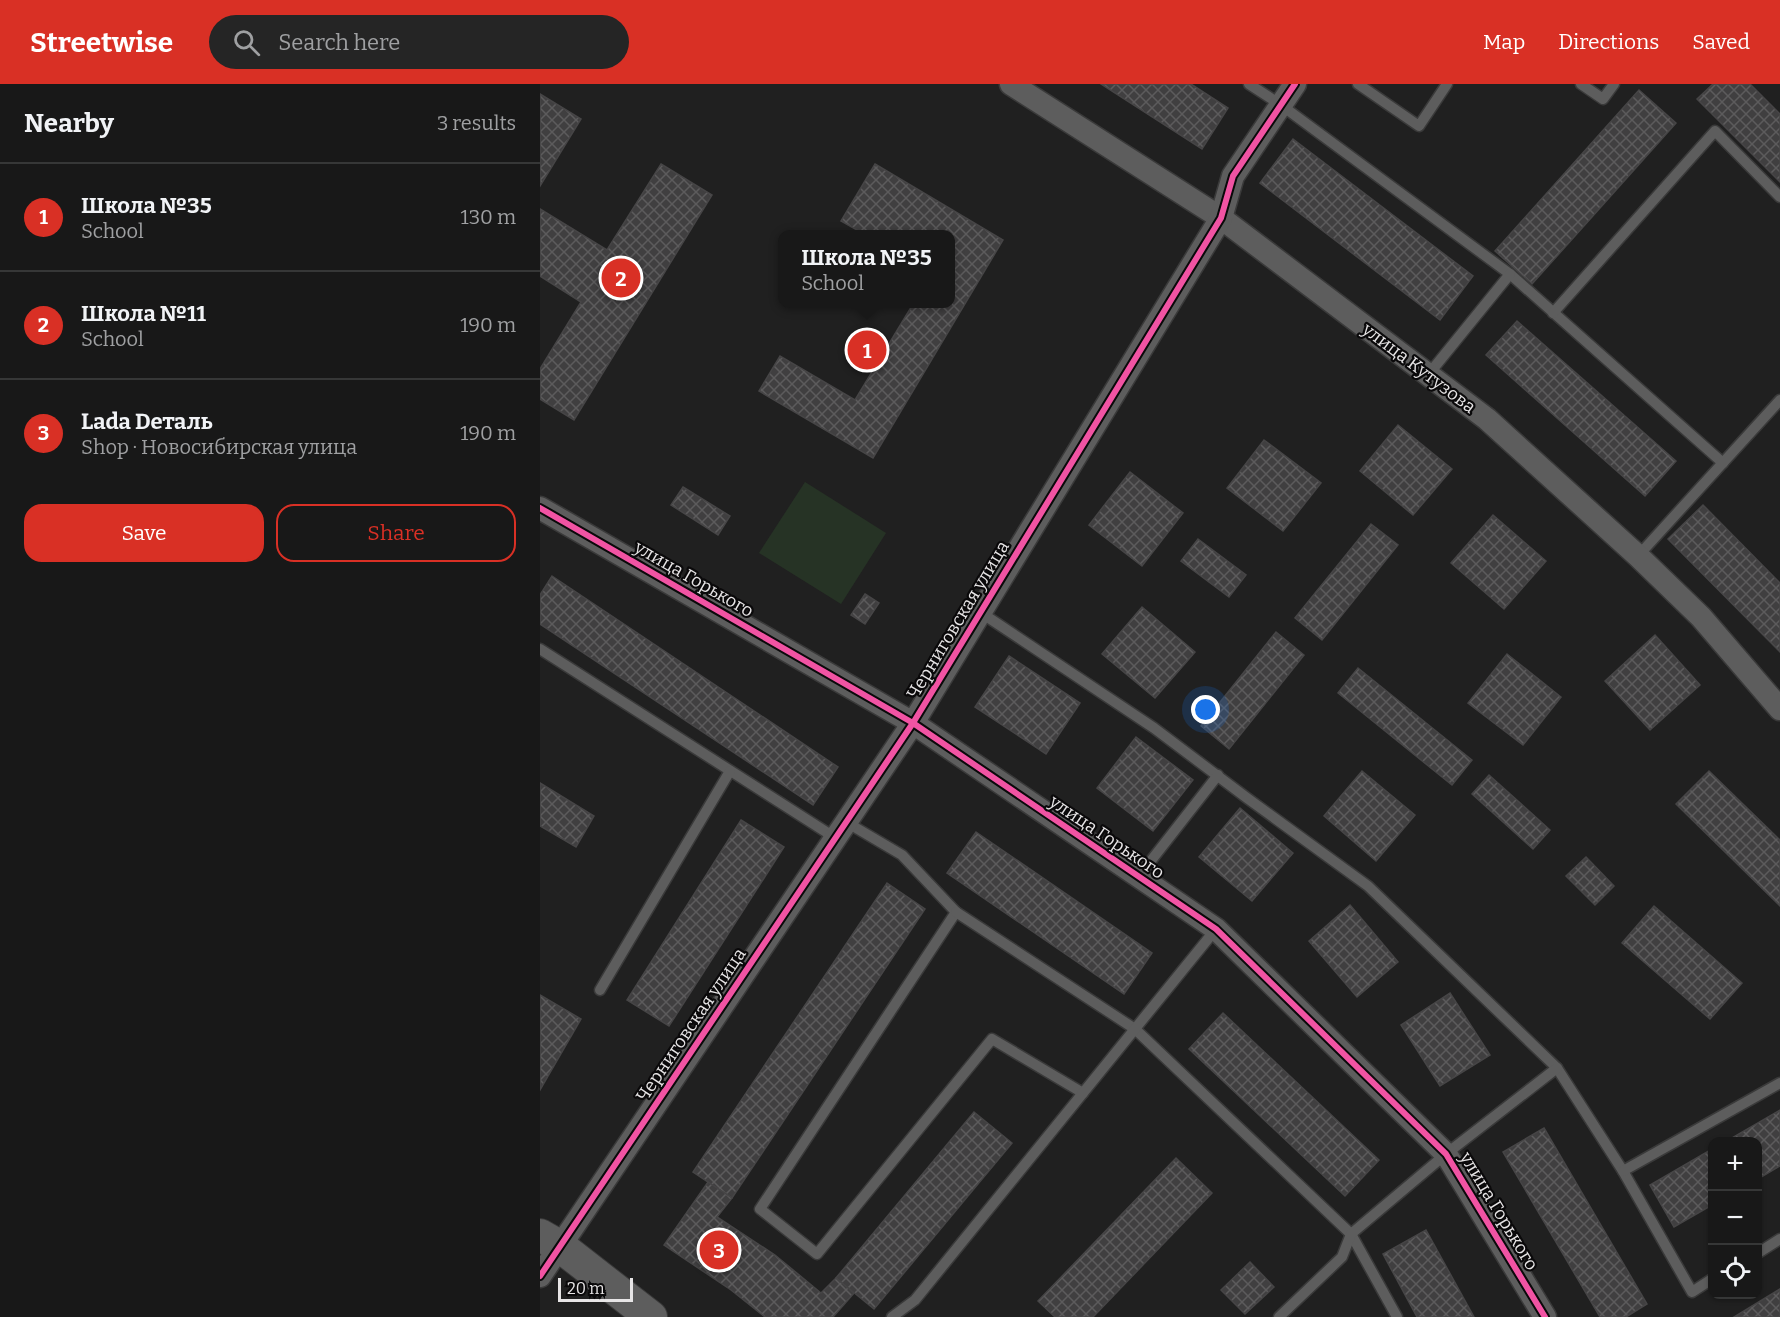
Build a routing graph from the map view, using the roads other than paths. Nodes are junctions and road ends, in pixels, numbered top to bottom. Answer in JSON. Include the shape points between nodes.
{"nodes":[{"id":1,"x":1011,"y":84,"type":"edge"},
{"id":2,"x":1249,"y":84,"type":"edge"},
{"id":3,"x":1295,"y":84,"type":"edge"},
{"id":4,"x":1358,"y":84,"type":"edge"},
{"id":5,"x":1448,"y":84,"type":"edge"},
{"id":6,"x":1581,"y":84,"type":"edge"},
{"id":7,"x":1614,"y":84,"type":"edge"},
{"id":8,"x":1281,"y":105,"type":"junction"},
{"id":9,"x":1780,"y":196,"type":"edge"},
{"id":10,"x":1221,"y":218,"type":"junction"},
{"id":11,"x":1510,"y":274,"type":"junction"},
{"id":12,"x":1553,"y":313,"type":"junction"},
{"id":13,"x":1428,"y":375,"type":"junction"},
{"id":14,"x":1780,"y":400,"type":"edge"},
{"id":15,"x":1723,"y":463,"type":"junction"},
{"id":16,"x":542,"y":515,"type":"edge"},
{"id":17,"x":1638,"y":556,"type":"junction"},
{"id":18,"x":980,"y":612,"type":"junction"},
{"id":19,"x":540,"y":649,"type":"edge"},
{"id":20,"x":1780,"y":709,"type":"edge"},
{"id":21,"x":913,"y":723,"type":"junction"},
{"id":22,"x":730,"y":771,"type":"junction"},
{"id":23,"x":1218,"y":775,"type":"junction"},
{"id":24,"x":840,"y":830,"type":"junction"},
{"id":25,"x":1139,"y":876,"type":"junction"},
{"id":26,"x":956,"y":912,"type":"junction"},
{"id":27,"x":1216,"y":929,"type":"junction"},
{"id":28,"x":600,"y":990,"type":"dead end"},
{"id":29,"x":1135,"y":1029,"type":"junction"},
{"id":30,"x":1557,"y":1068,"type":"junction"},
{"id":31,"x":1780,"y":1083,"type":"edge"},
{"id":32,"x":1083,"y":1093,"type":"junction"},
{"id":33,"x":1446,"y":1154,"type":"junction"},
{"id":34,"x":1623,"y":1171,"type":"junction"},
{"id":35,"x":1351,"y":1234,"type":"junction"},
{"id":36,"x":1780,"y":1239,"type":"edge"},
{"id":37,"x":550,"y":1241,"type":"edge"},
{"id":38,"x":1762,"y":1250,"type":"edge"},
{"id":39,"x":540,"y":1276,"type":"edge"},
{"id":40,"x":1708,"y":1282,"type":"edge"},
{"id":41,"x":651,"y":1317,"type":"edge"},
{"id":42,"x":892,"y":1317,"type":"edge"},
{"id":43,"x":1279,"y":1317,"type":"edge"},
{"id":44,"x":1397,"y":1317,"type":"edge"},
{"id":45,"x":1545,"y":1317,"type":"edge"}],
"edges":[{"from":1,"to":10,"type":"street","name":"улица Кутузова"},
{"from":2,"to":8,"type":"lane"},
{"from":3,"to":8,"type":"street","name":"Черниговская улица"},
{"from":4,"to":5,"type":"lane","via":[[1419,126]]},
{"from":6,"to":7,"type":"lane","via":[[1603,99]]},
{"from":8,"to":10,"type":"street","name":"Черниговская улица","via":[[1233,176]]},
{"from":8,"to":11,"type":"lane"},
{"from":9,"to":12,"type":"lane","via":[[1715,131]]},
{"from":10,"to":13,"type":"street","name":"улица Кутузова"},
{"from":10,"to":18,"type":"street","name":"Черниговская улица"},
{"from":11,"to":12,"type":"lane"},
{"from":11,"to":13,"type":"lane"},
{"from":12,"to":15,"type":"lane"},
{"from":13,"to":17,"type":"street","name":"улица Кутузова","via":[[1486,419]]},
{"from":14,"to":15,"type":"lane"},
{"from":15,"to":17,"type":"lane"},
{"from":16,"to":21,"type":"street","name":"улица Горького"},
{"from":17,"to":20,"type":"street","name":"улица Кутузова","via":[[1701,617]]},
{"from":18,"to":21,"type":"street","name":"Черниговская улица"},
{"from":18,"to":23,"type":"lane"},
{"from":19,"to":22,"type":"lane"},
{"from":21,"to":24,"type":"street","name":"Черниговская улица"},
{"from":21,"to":25,"type":"street","name":"улица Горького"},
{"from":22,"to":24,"type":"lane"},
{"from":22,"to":28,"type":"lane"},
{"from":23,"to":25,"type":"lane"},
{"from":23,"to":30,"type":"lane","via":[[1368,886]]},
{"from":24,"to":26,"type":"lane","via":[[902,855]]},
{"from":24,"to":37,"type":"street","name":"Черниговская улица"},
{"from":25,"to":27,"type":"street","name":"улица Горького"},
{"from":26,"to":29,"type":"lane"},
{"from":26,"to":32,"type":"lane","via":[[760,1209],[817,1254],[992,1038]]},
{"from":27,"to":29,"type":"lane"},
{"from":27,"to":33,"type":"street","name":"улица Горького"},
{"from":29,"to":32,"type":"lane"},
{"from":29,"to":35,"type":"lane"},
{"from":30,"to":33,"type":"lane"},
{"from":30,"to":34,"type":"lane"},
{"from":31,"to":34,"type":"lane"},
{"from":32,"to":42,"type":"lane","via":[[915,1300]]},
{"from":33,"to":35,"type":"lane"},
{"from":33,"to":45,"type":"street","name":"улица Горького"},
{"from":34,"to":40,"type":"lane","via":[[1692,1292]]},
{"from":35,"to":43,"type":"lane","via":[[1342,1257]]},
{"from":35,"to":44,"type":"lane"},
{"from":36,"to":38,"type":"lane"},
{"from":37,"to":39,"type":"street","name":"Черниговская улица"},
{"from":37,"to":41,"type":"main road"}]}
